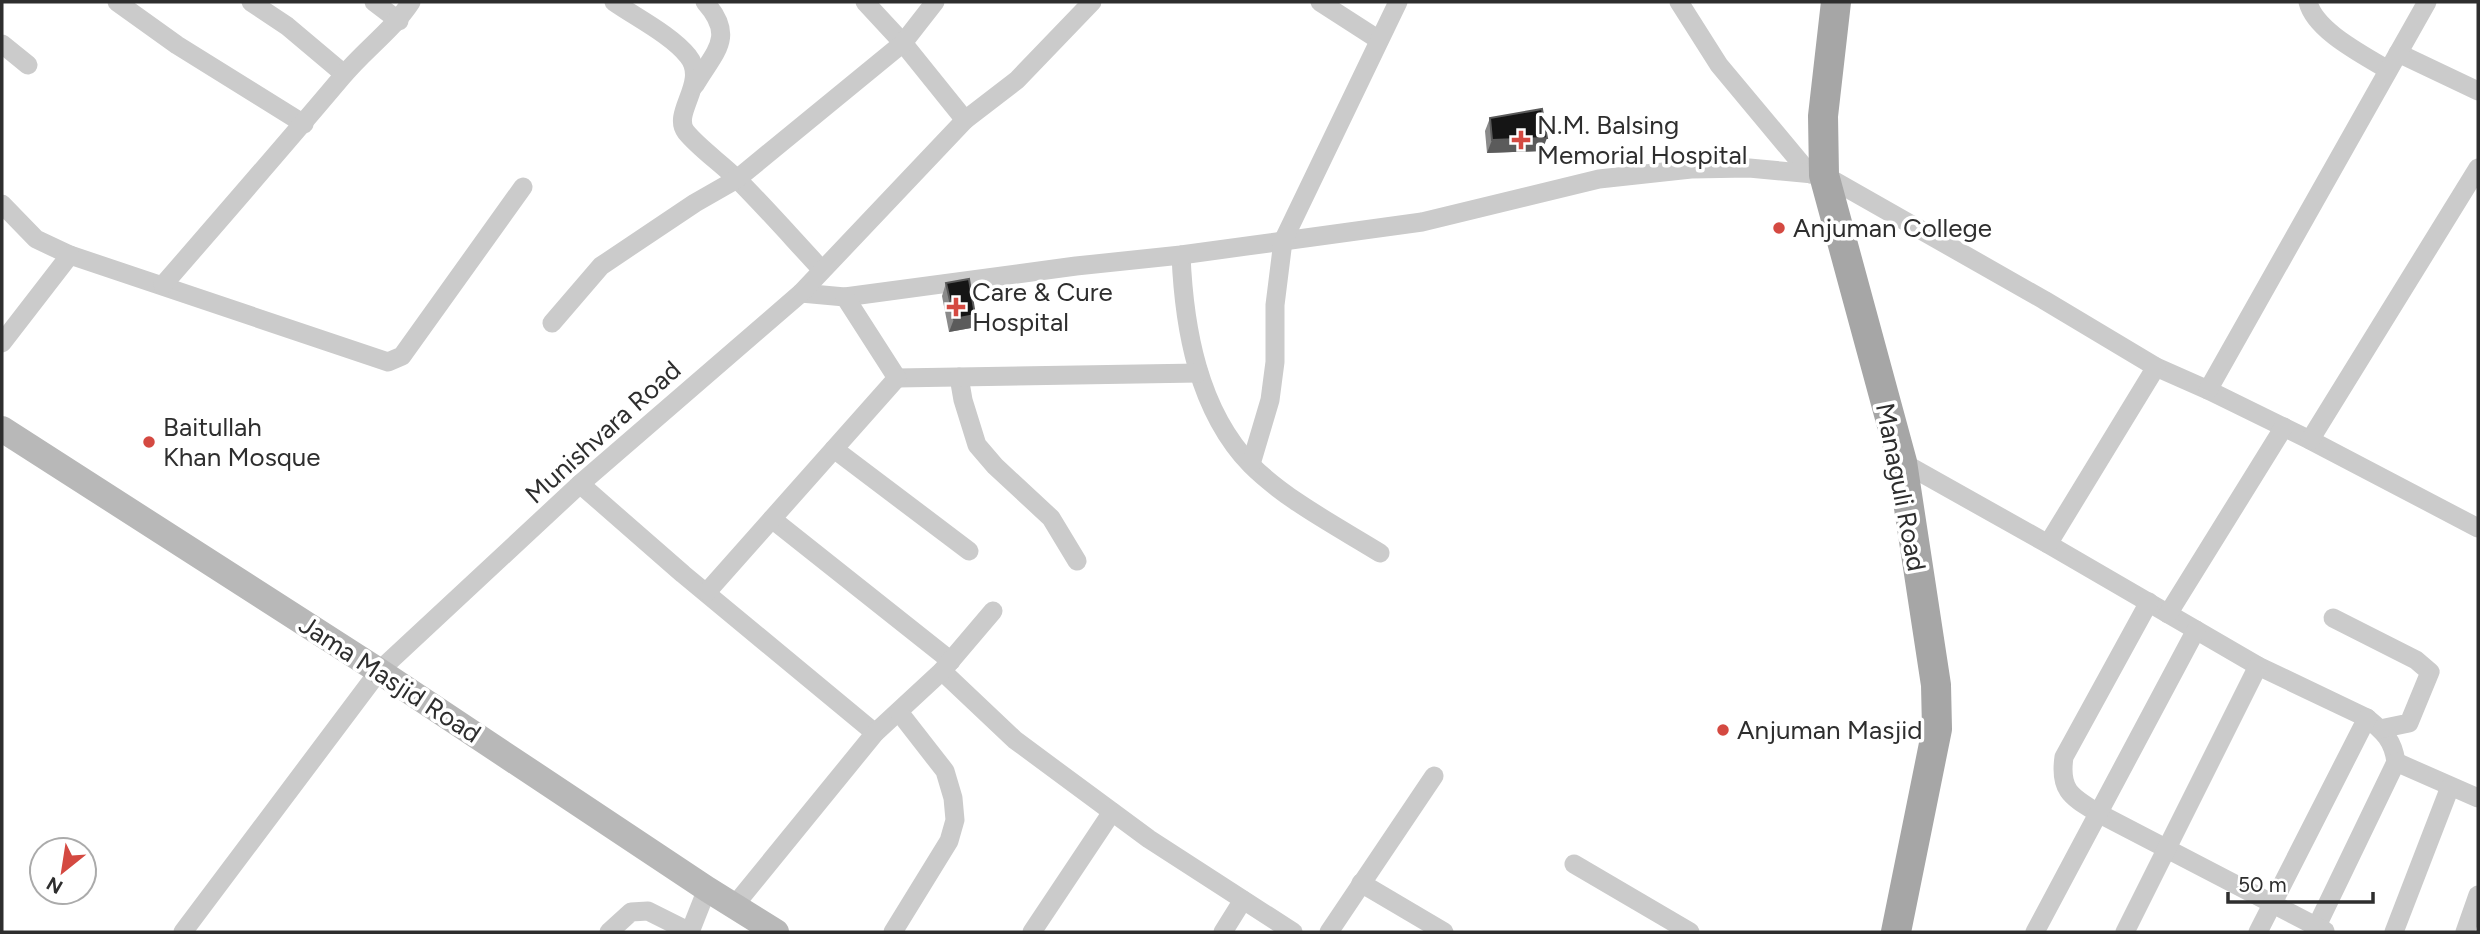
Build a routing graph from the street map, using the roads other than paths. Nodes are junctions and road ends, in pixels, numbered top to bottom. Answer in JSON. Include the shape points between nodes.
{"nodes":[{"id":1,"x":117,"y":2,"type":"edge"},
{"id":2,"x":251,"y":2,"type":"edge"},
{"id":3,"x":374,"y":2,"type":"edge"},
{"id":4,"x":411,"y":2,"type":"edge"},
{"id":5,"x":614,"y":2,"type":"edge"},
{"id":6,"x":705,"y":2,"type":"edge"},
{"id":7,"x":865,"y":2,"type":"edge"},
{"id":8,"x":935,"y":2,"type":"edge"},
{"id":9,"x":1092,"y":2,"type":"edge"},
{"id":10,"x":1320,"y":2,"type":"edge"},
{"id":11,"x":1398,"y":2,"type":"edge"},
{"id":12,"x":1679,"y":2,"type":"edge"},
{"id":13,"x":1836,"y":2,"type":"edge"},
{"id":14,"x":2308,"y":2,"type":"edge"},
{"id":15,"x":2427,"y":2,"type":"edge"},
{"id":16,"x":399,"y":21,"type":"junction"},
{"id":17,"x":1379,"y":40,"type":"junction"},
{"id":18,"x":903,"y":43,"type":"junction"},
{"id":19,"x":2,"y":44,"type":"edge"},
{"id":20,"x":2398,"y":52,"type":"junction"},
{"id":21,"x":28,"y":65,"type":"dead end"},
{"id":22,"x":2388,"y":70,"type":"junction"},
{"id":23,"x":344,"y":74,"type":"junction"},
{"id":24,"x":695,"y":85,"type":"junction"},
{"id":25,"x":2478,"y":91,"type":"edge"},
{"id":26,"x":965,"y":120,"type":"junction"},
{"id":27,"x":304,"y":124,"type":"junction"},
{"id":28,"x":2478,"y":168,"type":"edge"},
{"id":29,"x":1817,"y":174,"type":"junction"},
{"id":30,"x":737,"y":179,"type":"junction"},
{"id":31,"x":523,"y":187,"type":"dead end"},
{"id":32,"x":2,"y":204,"type":"edge"},
{"id":33,"x":1283,"y":241,"type":"junction"},
{"id":34,"x":70,"y":255,"type":"junction"},
{"id":35,"x":1181,"y":255,"type":"junction"},
{"id":36,"x":822,"y":270,"type":"junction"},
{"id":37,"x":163,"y":285,"type":"junction"},
{"id":38,"x":801,"y":293,"type":"junction"},
{"id":39,"x":845,"y":297,"type":"junction"},
{"id":40,"x":552,"y":323,"type":"dead end"},
{"id":41,"x":2,"y":343,"type":"edge"},
{"id":42,"x":2156,"y":367,"type":"junction"},
{"id":43,"x":1199,"y":373,"type":"junction"},
{"id":44,"x":897,"y":377,"type":"junction"},
{"id":45,"x":959,"y":377,"type":"junction"},
{"id":46,"x":2208,"y":390,"type":"junction"},
{"id":47,"x":2284,"y":428,"type":"junction"},
{"id":48,"x":2,"y":429,"type":"edge"},
{"id":49,"x":2310,"y":440,"type":"junction"},
{"id":50,"x":834,"y":449,"type":"junction"},
{"id":51,"x":1902,"y":463,"type":"junction"},
{"id":52,"x":1251,"y":464,"type":"junction"},
{"id":53,"x":580,"y":484,"type":"junction"},
{"id":54,"x":772,"y":519,"type":"junction"},
{"id":55,"x":2478,"y":528,"type":"edge"},
{"id":56,"x":2048,"y":544,"type":"junction"},
{"id":57,"x":969,"y":551,"type":"dead end"},
{"id":58,"x":1380,"y":553,"type":"dead end"},
{"id":59,"x":1077,"y":561,"type":"dead end"},
{"id":60,"x":707,"y":592,"type":"junction"},
{"id":61,"x":2149,"y":602,"type":"junction"},
{"id":62,"x":993,"y":611,"type":"dead end"},
{"id":63,"x":2168,"y":614,"type":"junction"},
{"id":64,"x":2333,"y":618,"type":"dead end"},
{"id":65,"x":2196,"y":630,"type":"junction"},
{"id":66,"x":947,"y":666,"type":"junction"},
{"id":67,"x":2258,"y":666,"type":"junction"},
{"id":68,"x":379,"y":671,"type":"junction"},
{"id":69,"x":900,"y":712,"type":"junction"},
{"id":70,"x":2373,"y":724,"type":"junction"},
{"id":71,"x":875,"y":733,"type":"junction"},
{"id":72,"x":2396,"y":762,"type":"junction"},
{"id":73,"x":1434,"y":776,"type":"dead end"},
{"id":74,"x":2450,"y":787,"type":"junction"},
{"id":75,"x":2478,"y":798,"type":"edge"},
{"id":76,"x":1112,"y":812,"type":"junction"},
{"id":77,"x":2098,"y":813,"type":"junction"},
{"id":78,"x":2167,"y":848,"type":"junction"},
{"id":79,"x":1574,"y":864,"type":"dead end"},
{"id":80,"x":1361,"y":883,"type":"junction"},
{"id":81,"x":706,"y":889,"type":"junction"},
{"id":82,"x":2478,"y":895,"type":"edge"},
{"id":83,"x":1243,"y":900,"type":"junction"},
{"id":84,"x":2273,"y":904,"type":"junction"},
{"id":85,"x":734,"y":906,"type":"junction"},
{"id":86,"x":2319,"y":930,"type":"edge"},
{"id":87,"x":183,"y":932,"type":"edge"},
{"id":88,"x":608,"y":932,"type":"edge"},
{"id":89,"x":690,"y":932,"type":"edge"},
{"id":90,"x":776,"y":932,"type":"edge"},
{"id":91,"x":893,"y":932,"type":"edge"},
{"id":92,"x":1032,"y":932,"type":"edge"},
{"id":93,"x":1223,"y":932,"type":"edge"},
{"id":94,"x":1293,"y":932,"type":"edge"},
{"id":95,"x":1328,"y":932,"type":"edge"},
{"id":96,"x":1444,"y":932,"type":"edge"},
{"id":97,"x":1690,"y":932,"type":"edge"},
{"id":98,"x":1896,"y":932,"type":"edge"},
{"id":99,"x":2035,"y":932,"type":"edge"},
{"id":100,"x":2125,"y":932,"type":"edge"},
{"id":101,"x":2258,"y":932,"type":"edge"},
{"id":102,"x":2394,"y":932,"type":"edge"},
{"id":103,"x":2465,"y":932,"type":"edge"}],
"edges":[{"from":1,"to":27,"type":"street"},
{"from":2,"to":23,"type":"street"},
{"from":3,"to":16,"type":"street"},
{"from":4,"to":16,"type":"street"},
{"from":5,"to":24,"type":"street","via":[[689,57]]},
{"from":6,"to":24,"type":"street","via":[[722,27],[722,40]]},
{"from":7,"to":18,"type":"street"},
{"from":8,"to":18,"type":"street"},
{"from":9,"to":26,"type":"street","name":"Munishvara Road","via":[[1017,80]]},
{"from":10,"to":17,"type":"street"},
{"from":11,"to":17,"type":"street"},
{"from":12,"to":29,"type":"street","via":[[1719,65]]},
{"from":13,"to":29,"type":"main road","name":"Managuli Road"},
{"from":14,"to":22,"type":"street","via":[[2324,28]]},
{"from":15,"to":20,"type":"street"},
{"from":16,"to":23,"type":"street"},
{"from":17,"to":33,"type":"street"},
{"from":18,"to":26,"type":"street"},
{"from":18,"to":30,"type":"street"},
{"from":19,"to":21,"type":"street"},
{"from":20,"to":22,"type":"street"},
{"from":20,"to":25,"type":"street"},
{"from":22,"to":46,"type":"street"},
{"from":23,"to":27,"type":"street"},
{"from":24,"to":30,"type":"street","via":[[682,117],[684,130]]},
{"from":26,"to":36,"type":"street","name":"Munishvara Road"},
{"from":27,"to":37,"type":"street"},
{"from":28,"to":49,"type":"street"},
{"from":29,"to":33,"type":"street","via":[[1749,168],[1599,180],[1422,222]]},
{"from":29,"to":42,"type":"street"},
{"from":29,"to":51,"type":"main road","name":"Managuli Road"},
{"from":30,"to":36,"type":"street"},
{"from":30,"to":40,"type":"street","via":[[601,266]]},
{"from":31,"to":37,"type":"street","via":[[402,356],[388,362]]},
{"from":32,"to":34,"type":"street","via":[[36,239]]},
{"from":33,"to":35,"type":"street"},
{"from":33,"to":52,"type":"street","via":[[1270,400]]},
{"from":34,"to":37,"type":"street"},
{"from":34,"to":41,"type":"street"},
{"from":35,"to":39,"type":"street"},
{"from":35,"to":43,"type":"street","via":[[1183,301]]},
{"from":36,"to":38,"type":"street","name":"Munishvara Road"},
{"from":38,"to":39,"type":"street"},
{"from":38,"to":53,"type":"street","name":"Munishvara Road"},
{"from":39,"to":44,"type":"street"},
{"from":42,"to":46,"type":"street"},
{"from":42,"to":56,"type":"street"},
{"from":43,"to":45,"type":"street"},
{"from":43,"to":52,"type":"street","via":[[1227,434]]},
{"from":44,"to":45,"type":"street"},
{"from":44,"to":50,"type":"street"},
{"from":45,"to":59,"type":"street","via":[[977,444],[1051,518]]},
{"from":46,"to":47,"type":"street"},
{"from":47,"to":49,"type":"street"},
{"from":47,"to":63,"type":"street"},
{"from":48,"to":68,"type":"street","name":"Jama Masjid Road"},
{"from":49,"to":55,"type":"street"},
{"from":50,"to":54,"type":"street"},
{"from":50,"to":57,"type":"street"},
{"from":51,"to":56,"type":"street"},
{"from":51,"to":98,"type":"main road","name":"Managuli Road","via":[[1934,673],[1937,729]]},
{"from":52,"to":58,"type":"street","via":[[1277,487]]},
{"from":53,"to":60,"type":"street"},
{"from":53,"to":68,"type":"street","name":"Munishvara Road"},
{"from":54,"to":60,"type":"street"},
{"from":54,"to":66,"type":"street"},
{"from":56,"to":61,"type":"street"},
{"from":60,"to":71,"type":"street"},
{"from":61,"to":63,"type":"street"},
{"from":61,"to":77,"type":"street","via":[[2064,757],[2064,784],[2072,797]]},
{"from":62,"to":66,"type":"street"},
{"from":63,"to":65,"type":"street"},
{"from":64,"to":70,"type":"street","via":[[2416,660],[2430,672],[2409,723]]},
{"from":65,"to":67,"type":"street"},
{"from":65,"to":77,"type":"street"},
{"from":66,"to":69,"type":"street"},
{"from":66,"to":76,"type":"street","via":[[1015,740]]},
{"from":67,"to":70,"type":"street"},
{"from":67,"to":78,"type":"street"},
{"from":68,"to":81,"type":"street","name":"Jama Masjid Road"},
{"from":68,"to":87,"type":"street","name":"Munishvara Road"},
{"from":69,"to":71,"type":"street"},
{"from":69,"to":91,"type":"street","via":[[945,771],[955,820],[949,841]]},
{"from":70,"to":72,"type":"street","via":[[2394,746]]},
{"from":70,"to":84,"type":"street"},
{"from":71,"to":85,"type":"street"},
{"from":72,"to":74,"type":"street"},
{"from":72,"to":86,"type":"street"},
{"from":73,"to":80,"type":"street"},
{"from":74,"to":75,"type":"street"},
{"from":74,"to":102,"type":"street"},
{"from":76,"to":83,"type":"street"},
{"from":76,"to":92,"type":"street"},
{"from":77,"to":78,"type":"street"},
{"from":77,"to":99,"type":"street"},
{"from":78,"to":84,"type":"street"},
{"from":78,"to":100,"type":"street"},
{"from":79,"to":97,"type":"street"},
{"from":80,"to":95,"type":"street"},
{"from":80,"to":96,"type":"street"},
{"from":81,"to":85,"type":"street","name":"Jama Masjid Road"},
{"from":81,"to":89,"type":"street"},
{"from":82,"to":103,"type":"street"},
{"from":83,"to":93,"type":"street"},
{"from":83,"to":94,"type":"street"},
{"from":84,"to":86,"type":"street"},
{"from":84,"to":101,"type":"street"},
{"from":85,"to":90,"type":"street","name":"Jama Masjid Road"},
{"from":88,"to":89,"type":"street","via":[[631,912],[648,911]]}]}
